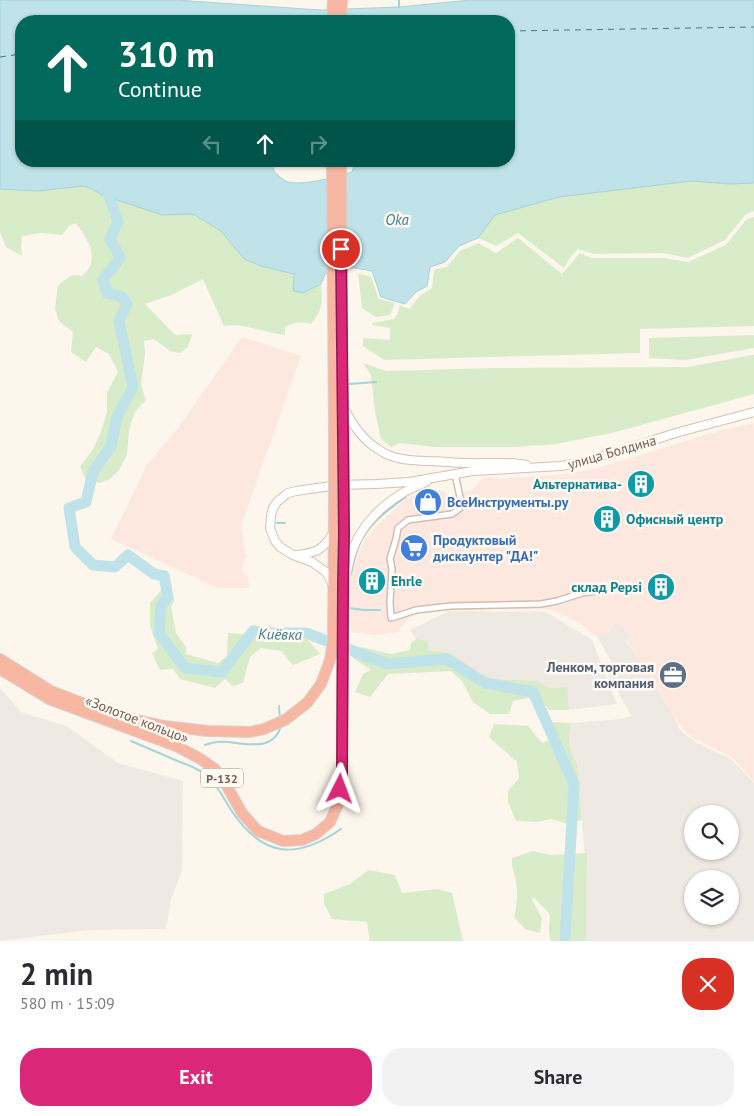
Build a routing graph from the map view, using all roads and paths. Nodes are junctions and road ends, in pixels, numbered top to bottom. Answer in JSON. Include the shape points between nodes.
{"nodes":[{"id":1,"x":333,"y":0,"type":"edge"},
{"id":2,"x":342,"y":0,"type":"edge"},
{"id":3,"x":332,"y":15,"type":"edge"},
{"id":4,"x":341,"y":15,"type":"edge"},
{"id":5,"x":332,"y":167,"type":"edge"},
{"id":6,"x":341,"y":167,"type":"edge"},
{"id":7,"x":338,"y":372,"type":"junction"},
{"id":8,"x":344,"y":408,"type":"junction"},
{"id":9,"x":754,"y":412,"type":"edge"},
{"id":10,"x":339,"y":433,"type":"junction"},
{"id":11,"x":536,"y":467,"type":"junction"},
{"id":12,"x":455,"y":474,"type":"junction"},
{"id":13,"x":437,"y":477,"type":"junction"},
{"id":14,"x":339,"y":501,"type":"junction"},
{"id":15,"x":334,"y":531,"type":"junction"},
{"id":16,"x":293,"y":555,"type":"junction"},
{"id":17,"x":338,"y":586,"type":"junction"},
{"id":18,"x":603,"y":590,"type":"dead end"},
{"id":19,"x":0,"y":659,"type":"edge"},
{"id":20,"x":0,"y":669,"type":"edge"},
{"id":21,"x":50,"y":695,"type":"junction"}],
"edges":[{"from":1,"to":3,"type":"highway"},
{"from":2,"to":4,"type":"highway"},
{"from":5,"to":7,"type":"highway","number":"Р-132"},
{"from":6,"to":7,"type":"highway","number":"Р-132"},
{"from":7,"to":8,"type":"highway","number":"Р-132"},
{"from":7,"to":10,"type":"highway","number":"Р-132"},
{"from":8,"to":10,"type":"highway","number":"Р-132"},
{"from":8,"to":11,"type":"main road","via":[[362,437],[390,456]]},
{"from":9,"to":11,"type":"main road","name":"улица Болдина","via":[[584,462]]},
{"from":10,"to":14,"type":"highway","number":"Р-132","bridge":true},
{"from":11,"to":12,"type":"main road","name":"улица Болдина"},
{"from":12,"to":13,"type":"main road","name":"улица Болдина"},
{"from":12,"to":18,"type":"street","via":[[460,508],[452,514],[408,520],[398,528],[390,559],[391,618],[416,610],[451,606],[541,604]]},
{"from":13,"to":16,"type":"main road","via":[[408,482],[338,484],[288,494],[273,508],[270,528],[274,541]]},
{"from":13,"to":17,"type":"main road","via":[[403,492],[375,515],[356,541]]},
{"from":14,"to":15,"type":"highway","number":"Р-132"},
{"from":14,"to":17,"type":"highway","name":"«Золотое кольцо»","number":"Р-132"},
{"from":15,"to":16,"type":"main road","via":[[318,551]]},
{"from":15,"to":17,"type":"highway","number":"Р-132"},
{"from":16,"to":17,"type":"main road","via":[[312,562]]},
{"from":17,"to":21,"type":"highway","name":"«Золотое кольцо»","number":"Р-132","via":[[330,660],[321,684],[307,703],[285,720],[264,729],[208,731],[164,726]]},
{"from":17,"to":21,"type":"highway","name":"«Золотое кольцо»","number":"Р-132","via":[[342,776],[339,802],[330,822],[316,834],[302,840],[283,841],[258,831],[242,814],[215,769],[198,758]]},
{"from":19,"to":21,"type":"highway","number":"Р-132"},
{"from":20,"to":21,"type":"highway","number":"Р-132"}]}
